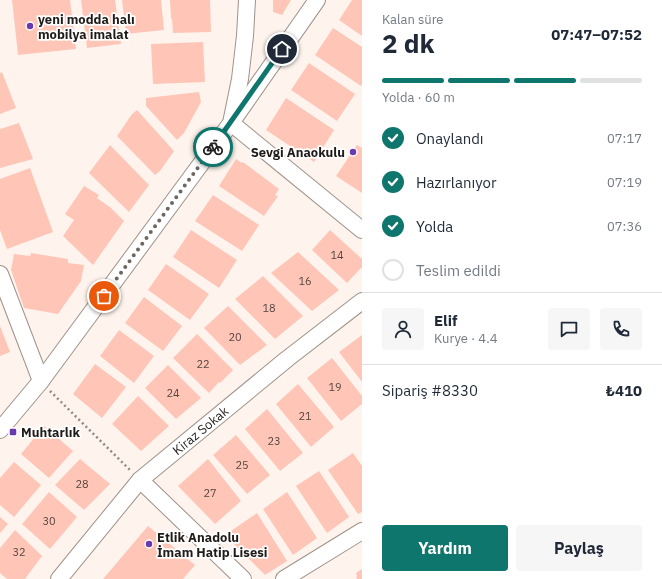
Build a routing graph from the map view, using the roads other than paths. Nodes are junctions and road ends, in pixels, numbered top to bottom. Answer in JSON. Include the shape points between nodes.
{"nodes":[{"id":1,"x":247,"y":0,"type":"edge"},
{"id":2,"x":317,"y":0,"type":"edge"},
{"id":3,"x":231,"y":123,"type":"junction"},
{"id":4,"x":362,"y":230,"type":"edge"},
{"id":5,"x":0,"y":274,"type":"edge"},
{"id":6,"x":362,"y":301,"type":"edge"},
{"id":7,"x":41,"y":381,"type":"junction"},
{"id":8,"x":0,"y":430,"type":"edge"},
{"id":9,"x":140,"y":480,"type":"junction"},
{"id":10,"x":362,"y":531,"type":"edge"},
{"id":11,"x":59,"y":579,"type":"edge"},
{"id":12,"x":243,"y":579,"type":"edge"},
{"id":13,"x":284,"y":579,"type":"edge"}],
"edges":[{"from":1,"to":3,"type":"street","via":[[240,79]]},
{"from":2,"to":3,"type":"street"},
{"from":3,"to":4,"type":"street"},
{"from":3,"to":7,"type":"street"},
{"from":5,"to":7,"type":"street"},
{"from":6,"to":9,"type":"street","name":"Kiraz Sokak"},
{"from":7,"to":8,"type":"street"},
{"from":9,"to":11,"type":"street","name":"Kiraz Sokak"},
{"from":9,"to":12,"type":"street"},
{"from":10,"to":13,"type":"street"}]}
